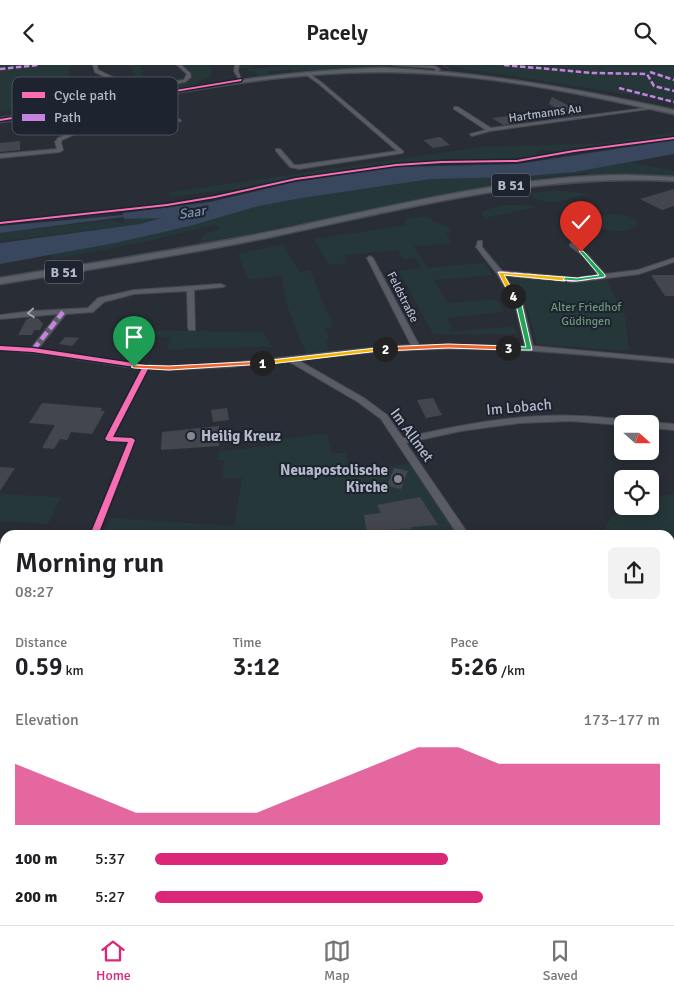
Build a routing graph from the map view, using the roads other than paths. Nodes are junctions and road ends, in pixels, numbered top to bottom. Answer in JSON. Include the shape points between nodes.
{"nodes":[{"id":1,"x":95,"y":65,"type":"edge"},
{"id":2,"x":179,"y":65,"type":"edge"},
{"id":3,"x":237,"y":65,"type":"edge"},
{"id":4,"x":395,"y":65,"type":"edge"},
{"id":5,"x":437,"y":72,"type":"junction"},
{"id":6,"x":310,"y":74,"type":"junction"},
{"id":7,"x":109,"y":77,"type":"edge"},
{"id":8,"x":241,"y":80,"type":"junction"},
{"id":9,"x":178,"y":82,"type":"edge"},
{"id":10,"x":178,"y":91,"type":"edge"},
{"id":11,"x":609,"y":98,"type":"junction"},
{"id":12,"x":644,"y":105,"type":"junction"},
{"id":13,"x":456,"y":108,"type":"dead end"},
{"id":14,"x":654,"y":108,"type":"junction"},
{"id":15,"x":629,"y":111,"type":"junction"},
{"id":16,"x":674,"y":112,"type":"edge"},
{"id":17,"x":621,"y":113,"type":"junction"},
{"id":18,"x":490,"y":130,"type":"junction"},
{"id":19,"x":70,"y":135,"type":"edge"},
{"id":20,"x":472,"y":135,"type":"dead end"},
{"id":21,"x":278,"y":150,"type":"dead end"},
{"id":22,"x":0,"y":156,"type":"edge"},
{"id":23,"x":674,"y":179,"type":"edge"},
{"id":24,"x":352,"y":217,"type":"junction"},
{"id":25,"x":480,"y":242,"type":"dead end"},
{"id":26,"x":572,"y":245,"type":"dead end"},
{"id":27,"x":370,"y":258,"type":"dead end"},
{"id":28,"x":674,"y":260,"type":"edge"},
{"id":29,"x":500,"y":273,"type":"junction"},
{"id":30,"x":603,"y":276,"type":"junction"},
{"id":31,"x":0,"y":277,"type":"edge"},
{"id":32,"x":0,"y":282,"type":"edge"},
{"id":33,"x":221,"y":286,"type":"dead end"},
{"id":34,"x":190,"y":289,"type":"junction"},
{"id":35,"x":63,"y":312,"type":"junction"},
{"id":36,"x":0,"y":317,"type":"edge"},
{"id":37,"x":192,"y":328,"type":"dead end"},
{"id":38,"x":416,"y":347,"type":"junction"},
{"id":39,"x":0,"y":348,"type":"edge"},
{"id":40,"x":530,"y":349,"type":"junction"},
{"id":41,"x":34,"y":350,"type":"junction"},
{"id":42,"x":290,"y":359,"type":"junction"},
{"id":43,"x":674,"y":361,"type":"edge"},
{"id":44,"x":614,"y":422,"type":"edge"},
{"id":45,"x":659,"y":426,"type":"edge"},
{"id":46,"x":674,"y":427,"type":"edge"},
{"id":47,"x":402,"y":441,"type":"junction"},
{"id":48,"x":461,"y":530,"type":"edge"}],
"edges":[{"from":1,"to":7,"type":"street","via":[[96,71]]},
{"from":2,"to":9,"type":"street","via":[[190,73],[190,77]]},
{"from":3,"to":8,"type":"street","via":[[236,71]]},
{"from":4,"to":5,"type":"street","via":[[434,67]]},
{"from":5,"to":6,"type":"main road","via":[[365,70]]},
{"from":5,"to":11,"type":"main road","via":[[520,82]]},
{"from":6,"to":8,"type":"main road"},
{"from":6,"to":21,"type":"street","via":[[401,152],[299,167],[292,166]]},
{"from":8,"to":10,"type":"main road"},
{"from":11,"to":12,"type":"main road"},
{"from":11,"to":15,"type":"street","via":[[630,105],[632,109]]},
{"from":12,"to":14,"type":"main road"},
{"from":12,"to":15,"type":"street","name":"Hartmanns Au"},
{"from":13,"to":18,"type":"street"},
{"from":14,"to":16,"type":"main road"},
{"from":14,"to":17,"type":"street","name":"Hartmanns Au"},
{"from":15,"to":17,"type":"street","name":"Hartmanns Au"},
{"from":17,"to":18,"type":"street","name":"Hartmanns Au"},
{"from":18,"to":20,"type":"street","name":"Hartmanns Au"},
{"from":19,"to":22,"type":"street","via":[[60,139],[60,150]]},
{"from":23,"to":24,"type":"main road","number":"B 51","via":[[595,177],[527,183]]},
{"from":24,"to":31,"type":"main road","number":"B 51"},
{"from":24,"to":32,"type":"main road","number":"B 51","via":[[195,250]]},
{"from":25,"to":29,"type":"street","via":[[479,247]]},
{"from":26,"to":30,"type":"street"},
{"from":27,"to":38,"type":"street","name":"Feldstraße"},
{"from":28,"to":30,"type":"street","via":[[639,272]]},
{"from":29,"to":30,"type":"street","via":[[572,280]]},
{"from":29,"to":40,"type":"street","via":[[519,305]]},
{"from":33,"to":34,"type":"street"},
{"from":34,"to":35,"type":"street","via":[[134,292],[101,300],[90,311]]},
{"from":34,"to":37,"type":"street"},
{"from":35,"to":36,"type":"street","one_way":true},
{"from":35,"to":41,"type":"street"},
{"from":38,"to":40,"type":"street"},
{"from":38,"to":42,"type":"street"},
{"from":39,"to":41,"type":"street"},
{"from":40,"to":43,"type":"street"},
{"from":41,"to":42,"type":"street","via":[[157,368]]},
{"from":42,"to":47,"type":"street","name":"Im Allmet","via":[[379,412]]},
{"from":44,"to":47,"type":"street","name":"Im Lobach","via":[[532,419],[471,426]]},
{"from":45,"to":46,"type":"street"},
{"from":47,"to":48,"type":"street","name":"Im Allmet"}]}
